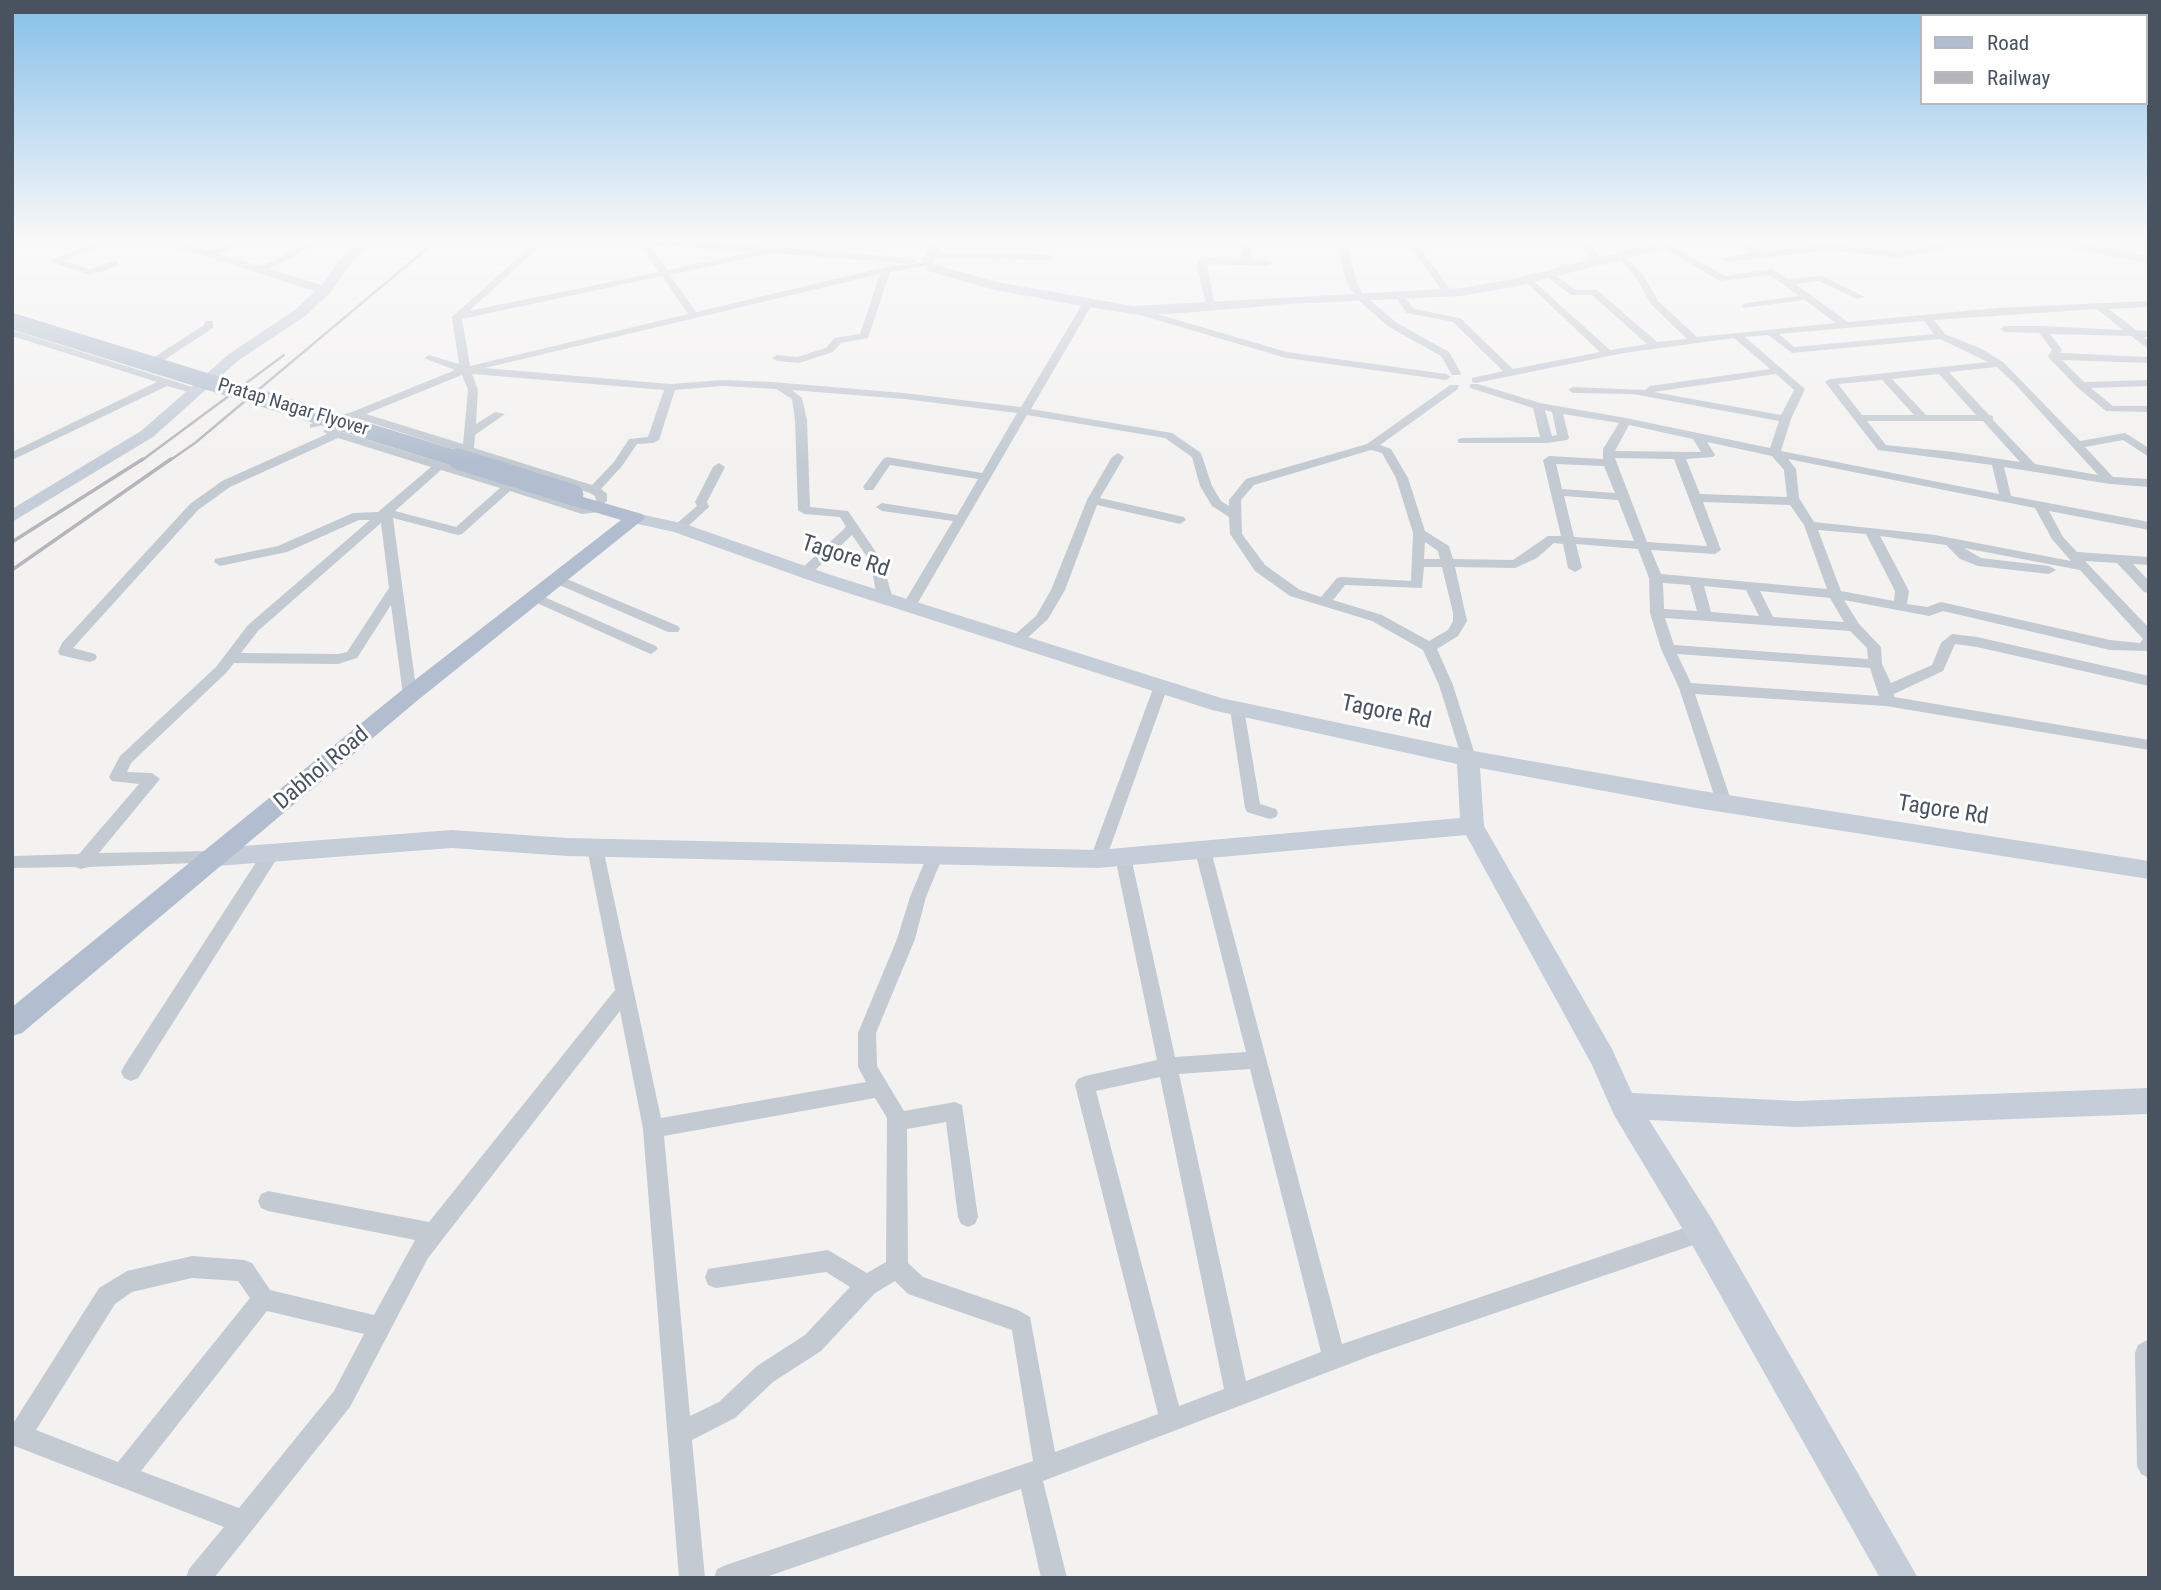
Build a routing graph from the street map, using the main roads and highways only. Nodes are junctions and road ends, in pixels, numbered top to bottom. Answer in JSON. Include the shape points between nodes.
{"nodes":[{"id":1,"x":13,"y":330,"type":"edge"},
{"id":2,"x":635,"y":518,"type":"joint"},
{"id":3,"x":12,"y":1024,"type":"edge"}],
"edges":[{"from":1,"to":2,"type":"main road","name":"Pratap Nagar Flyover","bridge":true,"via":[[591,499]]},
{"from":2,"to":3,"type":"main road","name":"Dabhoi Road","via":[[410,695]]}]}
